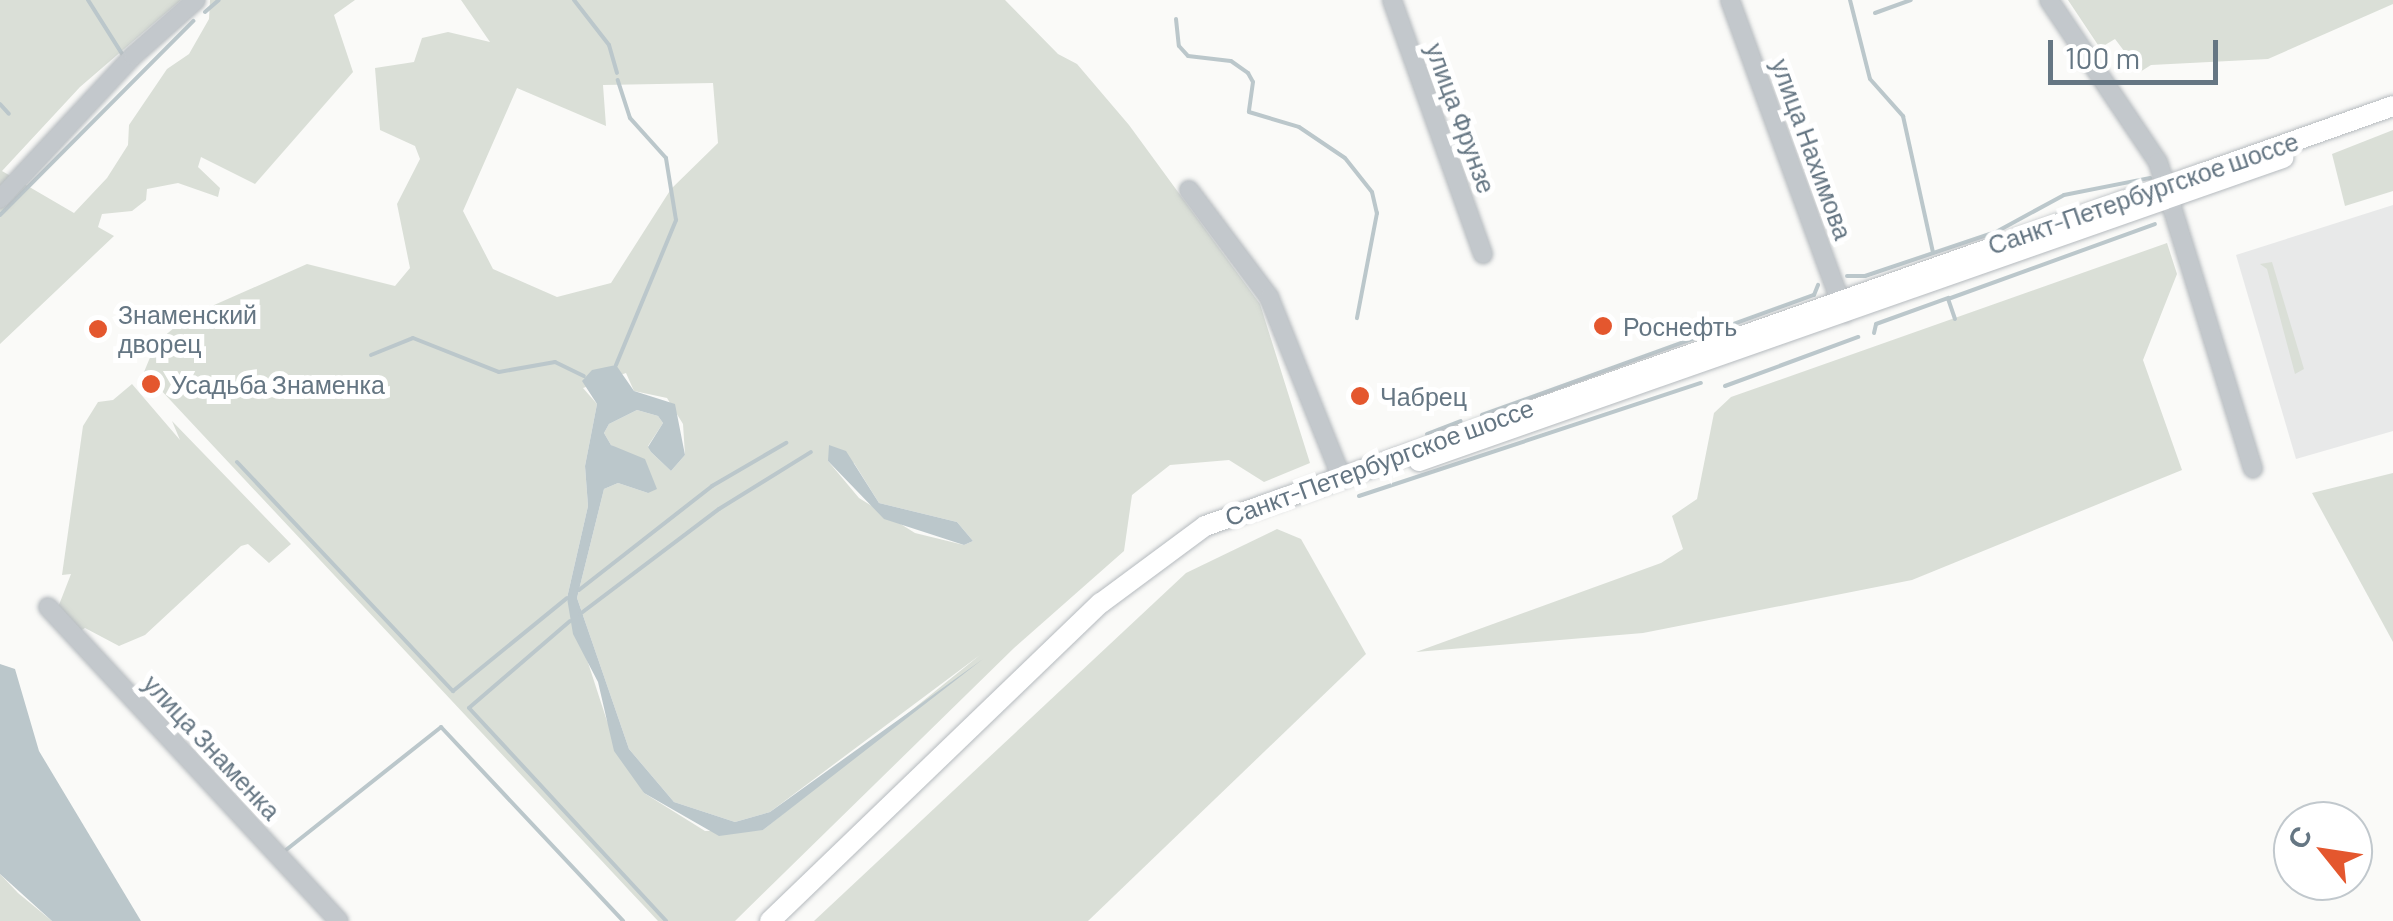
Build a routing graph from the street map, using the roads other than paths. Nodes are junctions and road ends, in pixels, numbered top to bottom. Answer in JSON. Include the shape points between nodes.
{"nodes":[{"id":1,"x":196,"y":0,"type":"edge"},
{"id":2,"x":1392,"y":0,"type":"edge"},
{"id":3,"x":1730,"y":0,"type":"edge"},
{"id":4,"x":2049,"y":0,"type":"edge"},
{"id":5,"x":2393,"y":106,"type":"edge"},
{"id":6,"x":2393,"y":119,"type":"edge"},
{"id":7,"x":1188,"y":190,"type":"dead end"},
{"id":8,"x":2169,"y":193,"type":"junction"},
{"id":9,"x":0,"y":199,"type":"edge"},
{"id":10,"x":1482,"y":254,"type":"dead end"},
{"id":11,"x":1843,"y":306,"type":"junction"},
{"id":12,"x":2253,"y":469,"type":"dead end"},
{"id":13,"x":1340,"y":474,"type":"junction"},
{"id":14,"x":48,"y":607,"type":"dead end"},
{"id":15,"x":339,"y":921,"type":"edge"},
{"id":16,"x":770,"y":921,"type":"edge"},
{"id":17,"x":787,"y":921,"type":"edge"}],
"edges":[{"from":1,"to":9,"type":"street","via":[[133,56]]},
{"from":2,"to":10,"type":"street","name":"улица Фрунзе"},
{"from":3,"to":11,"type":"street","name":"улица Нахимова"},
{"from":4,"to":8,"type":"street","via":[[2158,162]]},
{"from":5,"to":8,"type":"main road","name":"Санкт-Петербургское шоссе"},
{"from":6,"to":8,"type":"main road","name":"Санкт-Петербургское шоссе"},
{"from":7,"to":13,"type":"street","via":[[1268,297]]},
{"from":8,"to":11,"type":"main road","name":"Санкт-Петербургское шоссе"},
{"from":8,"to":12,"type":"street"},
{"from":11,"to":13,"type":"main road","name":"Санкт-Петербургское шоссе"},
{"from":11,"to":17,"type":"main road","name":"Санкт-Петербургское шоссе","via":[[1284,506],[1188,548],[1108,612]]},
{"from":13,"to":16,"type":"main road","name":"Санкт-Петербургское шоссе","via":[[1219,519],[1143,567]]},
{"from":14,"to":15,"type":"street","name":"улица Знаменка"}]}
